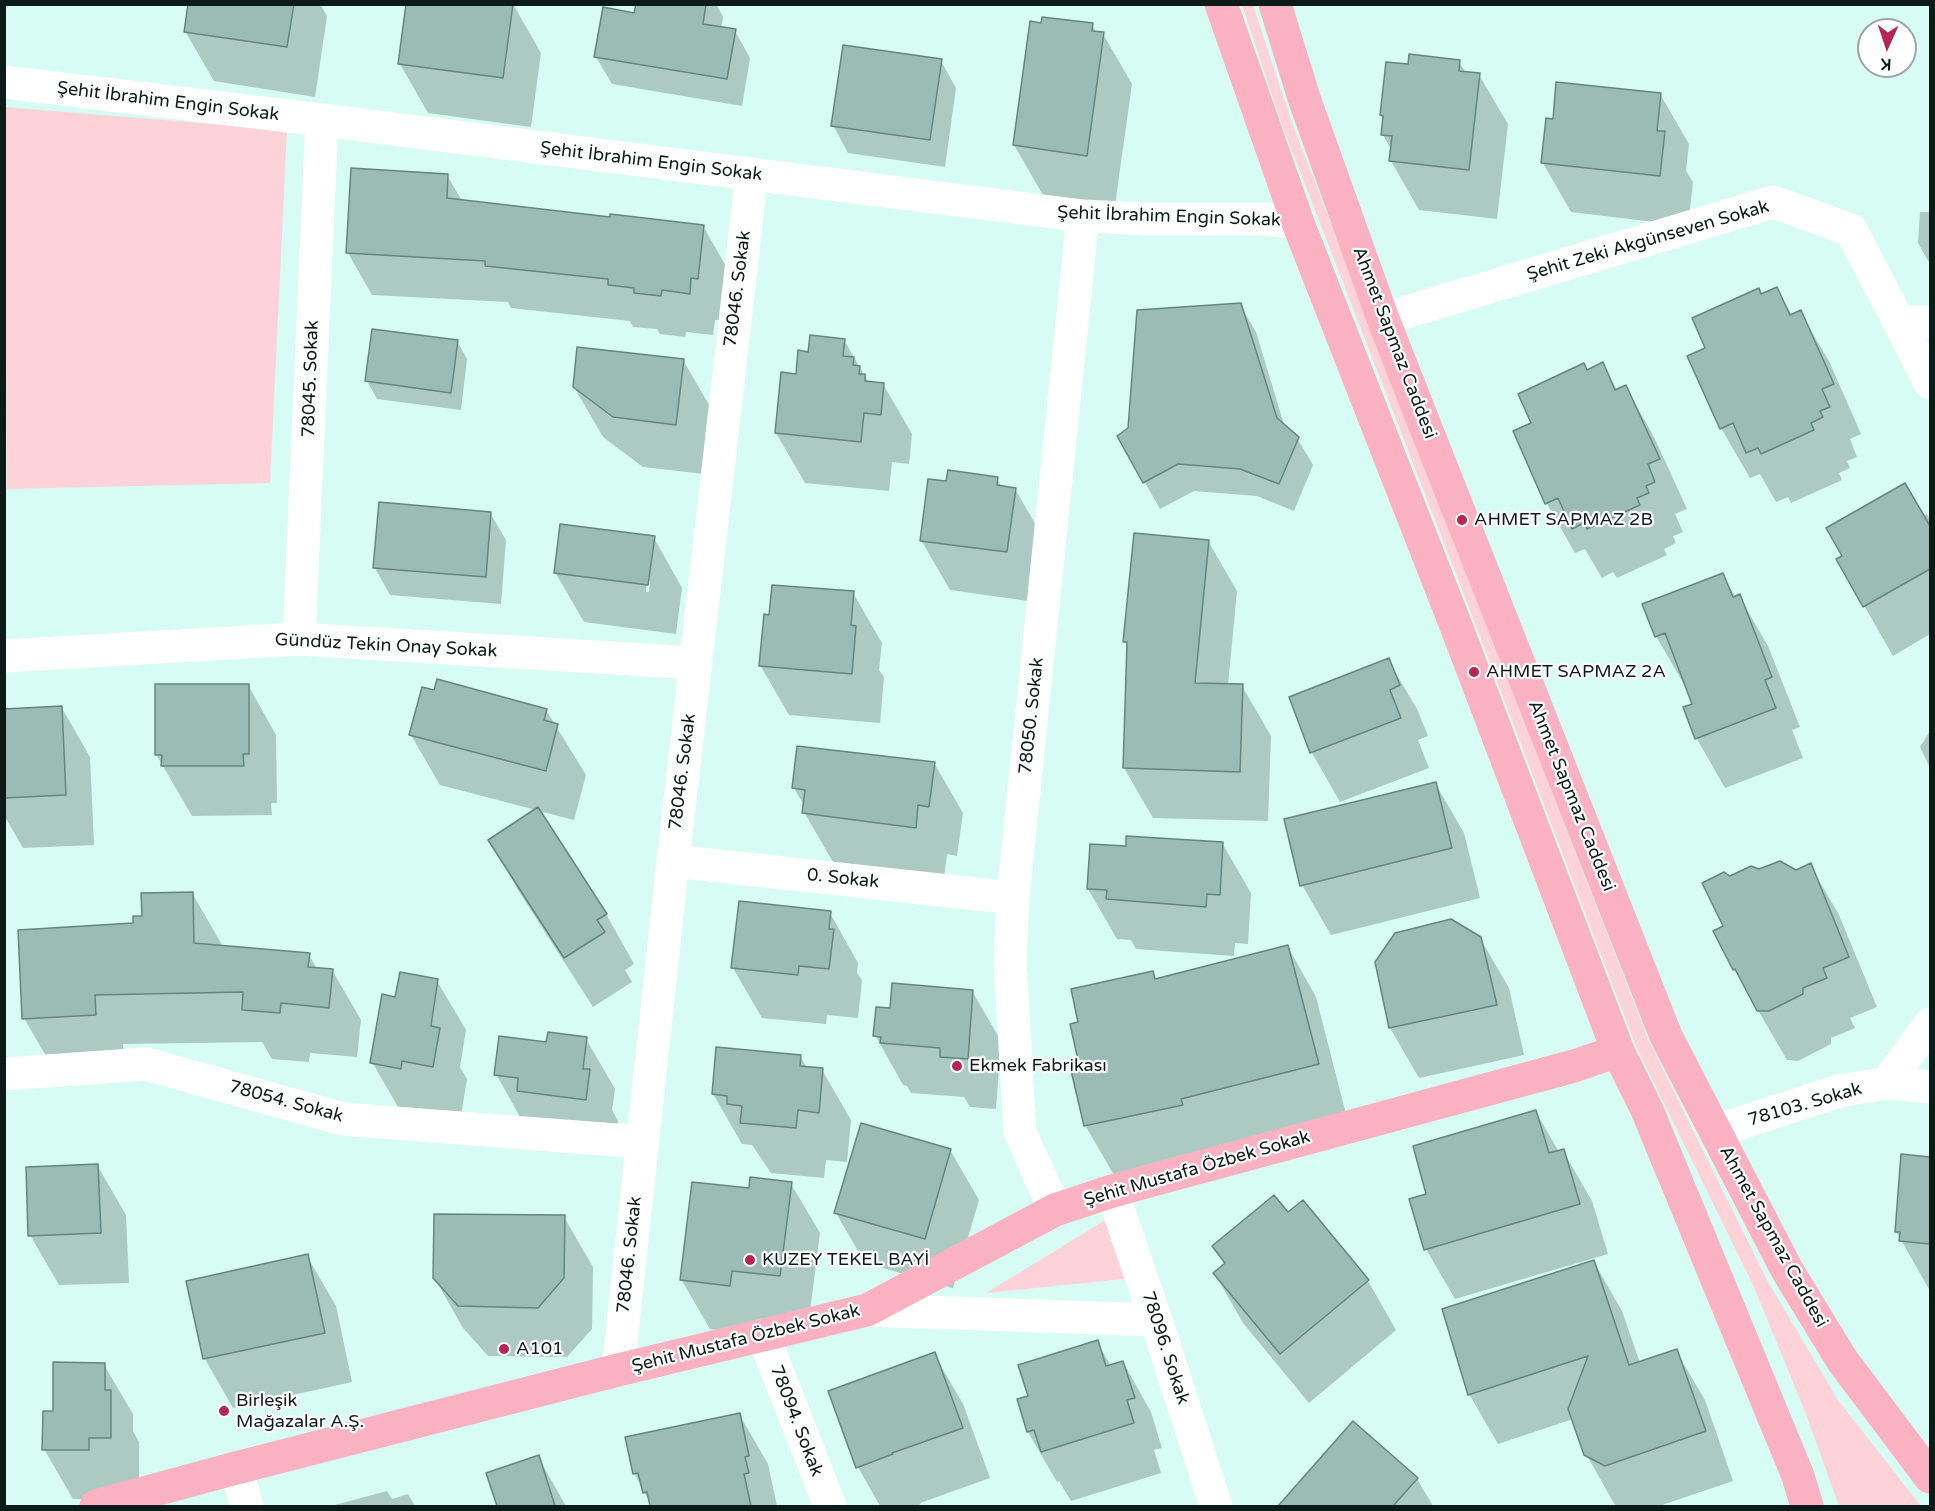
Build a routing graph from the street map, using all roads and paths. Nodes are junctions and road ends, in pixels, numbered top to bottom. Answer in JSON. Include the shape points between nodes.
{"nodes":[{"id":1,"x":1221,"y":4,"type":"edge"},
{"id":2,"x":1275,"y":4,"type":"edge"},
{"id":3,"x":4,"y":82,"type":"edge"},
{"id":4,"x":322,"y":120,"type":"junction"},
{"id":5,"x":752,"y":174,"type":"junction"},
{"id":6,"x":1083,"y":216,"type":"junction"},
{"id":7,"x":1298,"y":223,"type":"junction"},
{"id":8,"x":1383,"y":319,"type":"junction"},
{"id":9,"x":1915,"y":322,"type":"edge"},
{"id":10,"x":1930,"y":383,"type":"edge"},
{"id":11,"x":299,"y":639,"type":"junction"},
{"id":12,"x":4,"y":656,"type":"edge"},
{"id":13,"x":696,"y":663,"type":"junction"},
{"id":14,"x":673,"y":861,"type":"junction"},
{"id":15,"x":1013,"y":898,"type":"junction"},
{"id":16,"x":1930,"y":1024,"type":"edge"},
{"id":17,"x":1618,"y":1051,"type":"junction"},
{"id":18,"x":4,"y":1074,"type":"edge"},
{"id":19,"x":1887,"y":1083,"type":"junction"},
{"id":20,"x":1930,"y":1087,"type":"edge"},
{"id":21,"x":1716,"y":1131,"type":"junction"},
{"id":22,"x":642,"y":1142,"type":"junction"},
{"id":23,"x":1112,"y":1191,"type":"junction"},
{"id":24,"x":1055,"y":1210,"type":"junction"},
{"id":25,"x":867,"y":1310,"type":"junction"},
{"id":26,"x":1156,"y":1320,"type":"junction"},
{"id":27,"x":763,"y":1335,"type":"junction"},
{"id":28,"x":618,"y":1370,"type":"junction"},
{"id":29,"x":236,"y":1468,"type":"junction"},
{"id":30,"x":1930,"y":1477,"type":"edge"},
{"id":31,"x":96,"y":1506,"type":"edge"},
{"id":32,"x":247,"y":1506,"type":"edge"},
{"id":33,"x":830,"y":1506,"type":"edge"},
{"id":34,"x":1216,"y":1506,"type":"edge"},
{"id":35,"x":1807,"y":1506,"type":"edge"}],
"edges":[{"from":1,"to":7,"type":"main road"},
{"from":2,"to":8,"type":"main road","name":"Ahmet Sapmaz Caddesi","via":[[1304,98]]},
{"from":3,"to":4,"type":"street","name":"Şehit İbrahim Engin Sokak"},
{"from":4,"to":5,"type":"street","name":"Şehit İbrahim Engin Sokak"},
{"from":4,"to":11,"type":"street","name":"78045. Sokak"},
{"from":5,"to":6,"type":"street","name":"Şehit İbrahim Engin Sokak"},
{"from":5,"to":13,"type":"street","name":"78046. Sokak"},
{"from":6,"to":7,"type":"street","name":"Şehit İbrahim Engin Sokak"},
{"from":6,"to":15,"type":"street","name":"78050. Sokak"},
{"from":7,"to":17,"type":"main road"},
{"from":8,"to":9,"type":"street","name":"Şehit Zeki Akgünseven Sokak","via":[[1773,202],[1851,230]]},
{"from":8,"to":21,"type":"main road","name":"Ahmet Sapmaz Caddesi","via":[[1666,1036]]},
{"from":9,"to":10,"type":"street","name":"Şehit Zeki Akgünseven Sokak"},
{"from":11,"to":12,"type":"street","name":"Gündüz Tekin Onay Sokak"},
{"from":11,"to":13,"type":"street","name":"Gündüz Tekin Onay Sokak"},
{"from":13,"to":14,"type":"street","name":"78046. Sokak"},
{"from":14,"to":15,"type":"street","name":"0. Sokak"},
{"from":14,"to":22,"type":"street","name":"78046. Sokak"},
{"from":15,"to":24,"type":"street","name":"78050. Sokak","via":[[1010,962],[1020,1132]]},
{"from":16,"to":19,"type":"street"},
{"from":17,"to":23,"type":"main road","name":"Şehit Mustafa Özbek Sokak"},
{"from":17,"to":35,"type":"main road","via":[[1647,1110]]},
{"from":18,"to":22,"type":"street","name":"78054. Sokak","via":[[146,1064],[343,1119]]},
{"from":19,"to":20,"type":"street","name":"78103. Sokak"},
{"from":19,"to":21,"type":"street","name":"78103. Sokak","via":[[1839,1091]]},
{"from":21,"to":30,"type":"main road","name":"Ahmet Sapmaz Caddesi","via":[[1786,1270],[1842,1360]]},
{"from":22,"to":28,"type":"street","name":"78046. Sokak"},
{"from":23,"to":24,"type":"main road","name":"Şehit Mustafa Özbek Sokak"},
{"from":23,"to":26,"type":"street","name":"78096. Sokak"},
{"from":24,"to":25,"type":"main road","name":"Şehit Mustafa Özbek Sokak"},
{"from":25,"to":26,"type":"street"},
{"from":25,"to":27,"type":"main road","name":"Şehit Mustafa Özbek Sokak"},
{"from":26,"to":34,"type":"street","name":"78096. Sokak"},
{"from":27,"to":28,"type":"main road","name":"Şehit Mustafa Özbek Sokak"},
{"from":27,"to":33,"type":"street","name":"78094. Sokak"},
{"from":28,"to":29,"type":"main road","name":"Şehit Mustafa Özbek Sokak"},
{"from":29,"to":31,"type":"main road","name":"Şehit Mustafa Özbek Sokak"},
{"from":29,"to":32,"type":"street"}]}
